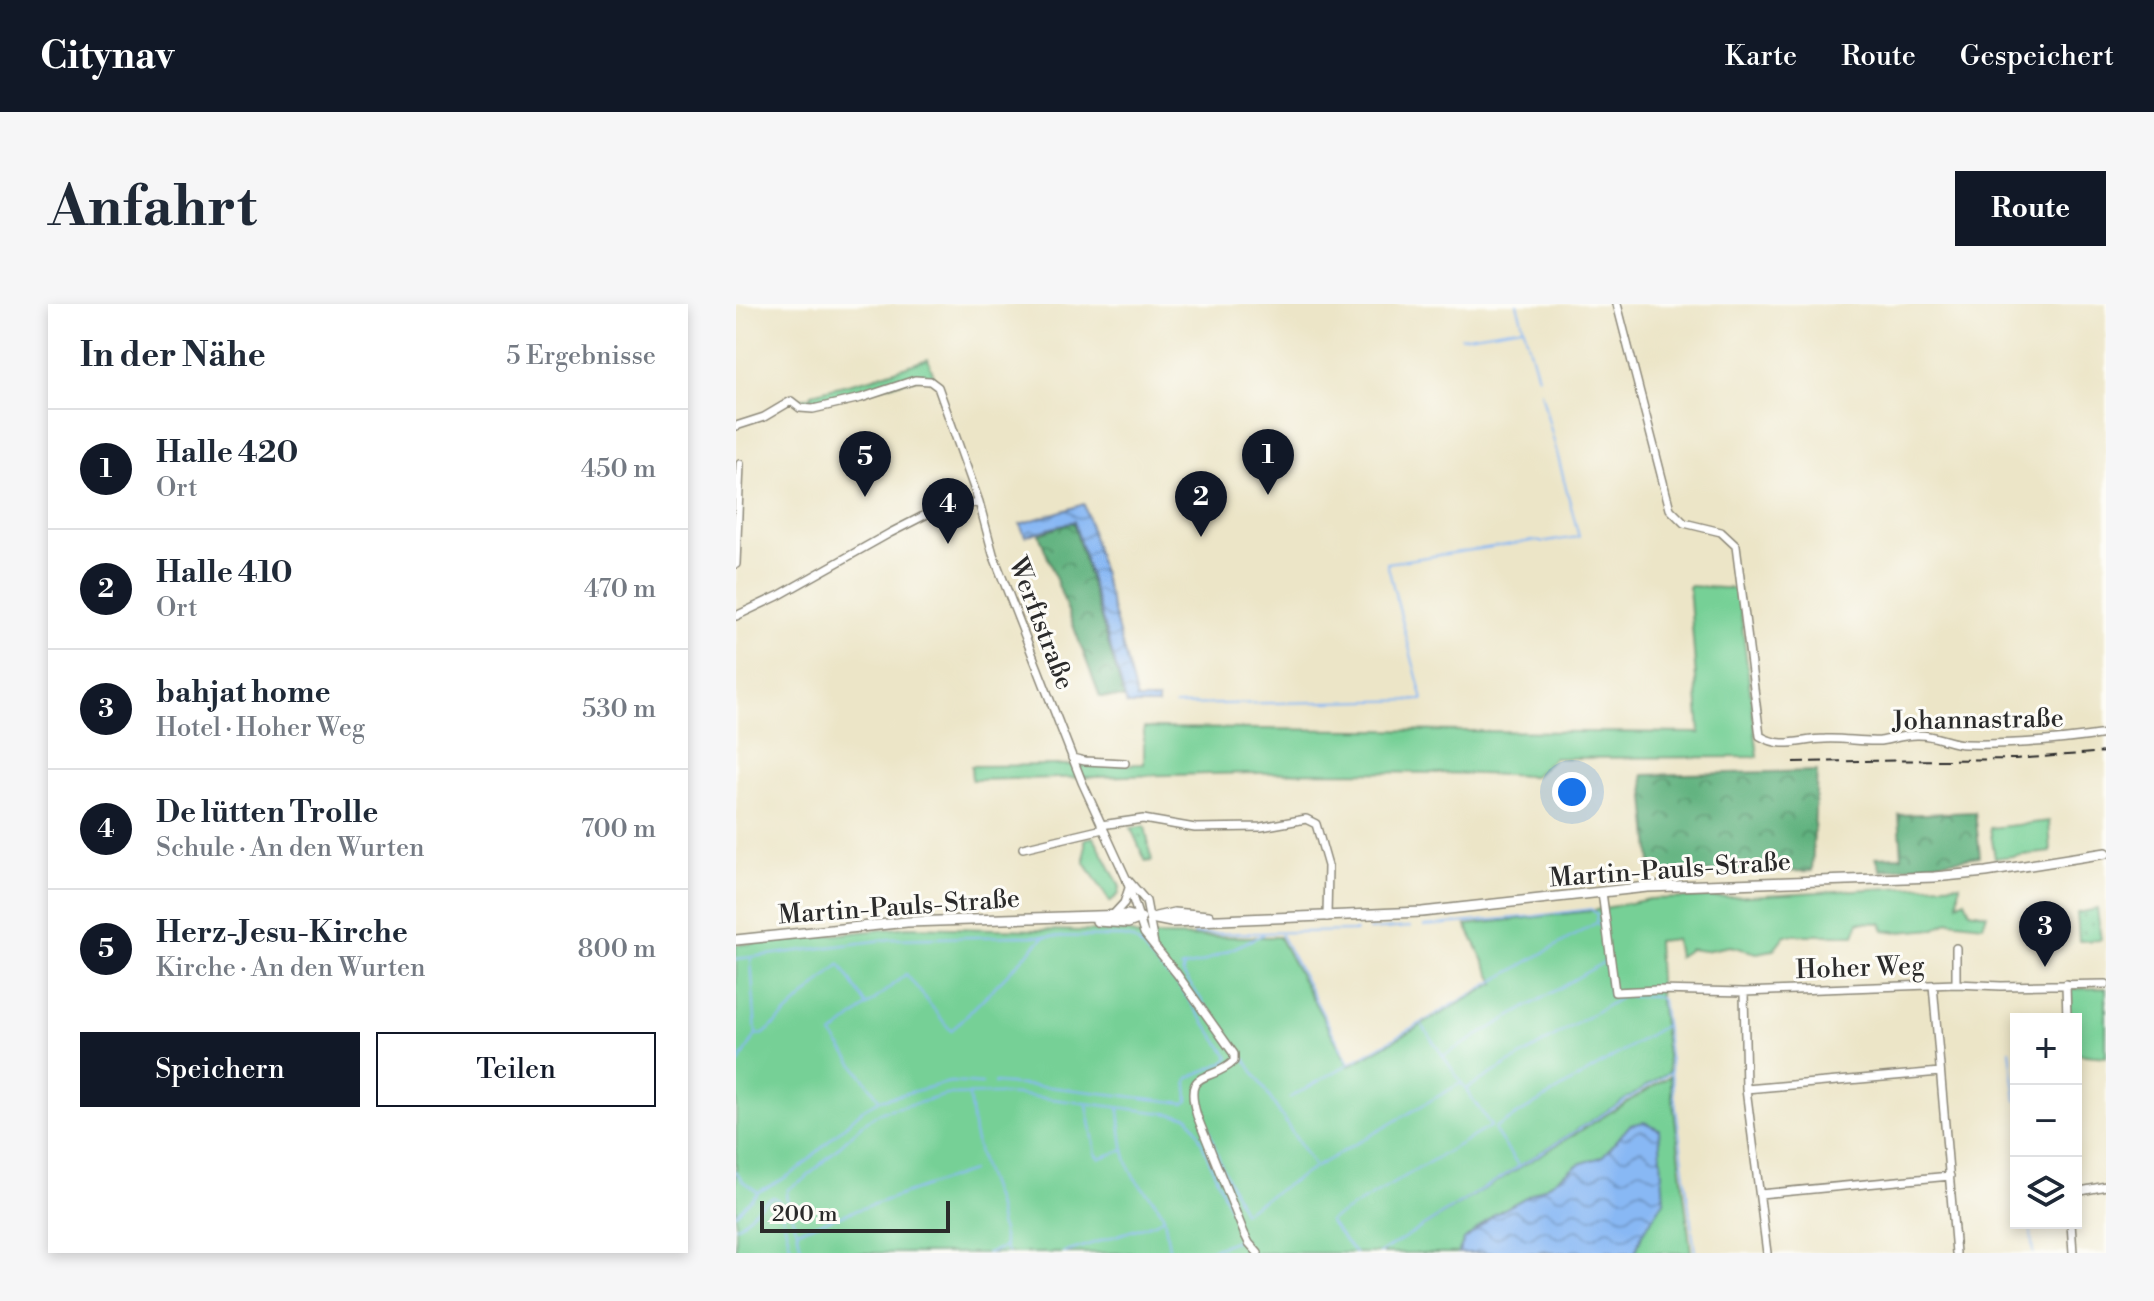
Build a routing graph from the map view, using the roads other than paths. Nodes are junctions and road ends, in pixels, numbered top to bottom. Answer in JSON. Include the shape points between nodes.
{"nodes":[{"id":1,"x":1617,"y":304,"type":"edge"},
{"id":2,"x":736,"y":426,"type":"edge"},
{"id":3,"x":740,"y":464,"type":"dead end"},
{"id":4,"x":979,"y":502,"type":"junction"},
{"id":5,"x":736,"y":564,"type":"edge"},
{"id":6,"x":736,"y":616,"type":"edge"},
{"id":7,"x":2106,"y":734,"type":"edge"},
{"id":8,"x":1072,"y":758,"type":"junction"},
{"id":9,"x":1125,"y":763,"type":"dead end"},
{"id":10,"x":1102,"y":827,"type":"junction"},
{"id":11,"x":1023,"y":848,"type":"dead end"},
{"id":12,"x":2106,"y":853,"type":"edge"},
{"id":13,"x":1128,"y":882,"type":"junction"},
{"id":14,"x":1602,"y":892,"type":"junction"},
{"id":15,"x":1112,"y":916,"type":"junction"},
{"id":16,"x":1327,"y":917,"type":"junction"},
{"id":17,"x":1066,"y":918,"type":"junction"},
{"id":18,"x":1139,"y":918,"type":"junction"},
{"id":19,"x":1151,"y":918,"type":"junction"},
{"id":20,"x":736,"y":940,"type":"edge"},
{"id":21,"x":1956,"y":948,"type":"dead end"},
{"id":22,"x":1155,"y":949,"type":"junction"},
{"id":23,"x":1956,"y":984,"type":"junction"},
{"id":24,"x":2066,"y":984,"type":"junction"},
{"id":25,"x":2106,"y":984,"type":"edge"},
{"id":26,"x":1933,"y":985,"type":"junction"},
{"id":27,"x":1744,"y":992,"type":"junction"},
{"id":28,"x":2067,"y":1013,"type":"edge"},
{"id":29,"x":1940,"y":1072,"type":"junction"},
{"id":30,"x":1746,"y":1089,"type":"junction"},
{"id":31,"x":1950,"y":1176,"type":"junction"},
{"id":32,"x":2106,"y":1186,"type":"edge"},
{"id":33,"x":2082,"y":1191,"type":"edge"},
{"id":34,"x":1760,"y":1194,"type":"junction"},
{"id":35,"x":2071,"y":1229,"type":"edge"},
{"id":36,"x":1258,"y":1253,"type":"edge"},
{"id":37,"x":1767,"y":1253,"type":"edge"},
{"id":38,"x":1956,"y":1253,"type":"edge"},
{"id":39,"x":2073,"y":1253,"type":"edge"}],
"edges":[{"from":1,"to":7,"type":"street","name":"Johannastraße","via":[[1670,509],[1684,523],[1721,532],[1736,546],[1760,736],[1773,744],[1930,735],[1959,745]]},
{"from":2,"to":4,"type":"street","name":"Werftstraße","via":[[791,401],[813,409],[915,380],[930,381],[941,393]]},
{"from":3,"to":5,"type":"street"},
{"from":4,"to":6,"type":"street","via":[[933,511]]},
{"from":4,"to":8,"type":"street","name":"Werftstraße","via":[[993,554]]},
{"from":8,"to":9,"type":"street"},
{"from":8,"to":10,"type":"street","name":"Werftstraße"},
{"from":10,"to":11,"type":"street"},
{"from":10,"to":13,"type":"street","name":"Werftstraße"},
{"from":10,"to":16,"type":"street","via":[[1143,819],[1195,828],[1261,827],[1306,819],[1316,824],[1328,866]]},
{"from":12,"to":14,"type":"street","name":"Martin-Pauls-Straße","via":[[1934,877]]},
{"from":13,"to":15,"type":"street","via":[[1124,903]]},
{"from":13,"to":18,"type":"street","name":"Werftstraße"},
{"from":13,"to":19,"type":"street","name":"Werftstraße","via":[[1146,901]]},
{"from":14,"to":16,"type":"street","name":"Martin-Pauls-Straße"},
{"from":14,"to":27,"type":"street","name":"Hoher Weg","via":[[1615,992]]},
{"from":15,"to":17,"type":"street","name":"Martin-Pauls-Straße"},
{"from":15,"to":18,"type":"street","name":"Martin-Pauls-Straße"},
{"from":16,"to":19,"type":"street","name":"Martin-Pauls-Straße","via":[[1171,922]]},
{"from":17,"to":18,"type":"street","name":"Martin-Pauls-Straße","via":[[1124,924]]},
{"from":17,"to":20,"type":"street","name":"Martin-Pauls-Straße","via":[[907,922]]},
{"from":18,"to":19,"type":"street","name":"Martin-Pauls-Straße"},
{"from":18,"to":22,"type":"street","name":"Werftstraße"},
{"from":19,"to":22,"type":"street"},
{"from":21,"to":23,"type":"street"},
{"from":22,"to":36,"type":"street","name":"Werftstraße","via":[[1234,1054],[1229,1066],[1200,1077],[1193,1087],[1194,1103],[1244,1233]]},
{"from":23,"to":24,"type":"street","name":"Hoher Weg"},
{"from":23,"to":26,"type":"street","name":"Hoher Weg"},
{"from":24,"to":25,"type":"street","name":"Hoher Weg"},
{"from":24,"to":28,"type":"street"},
{"from":26,"to":27,"type":"street","name":"Hoher Weg"},
{"from":26,"to":29,"type":"street"},
{"from":27,"to":30,"type":"street"},
{"from":29,"to":30,"type":"street"},
{"from":29,"to":31,"type":"street"},
{"from":30,"to":34,"type":"street"},
{"from":31,"to":34,"type":"street"},
{"from":31,"to":38,"type":"street"},
{"from":32,"to":33,"type":"street"},
{"from":34,"to":37,"type":"street"},
{"from":35,"to":39,"type":"street"}]}
